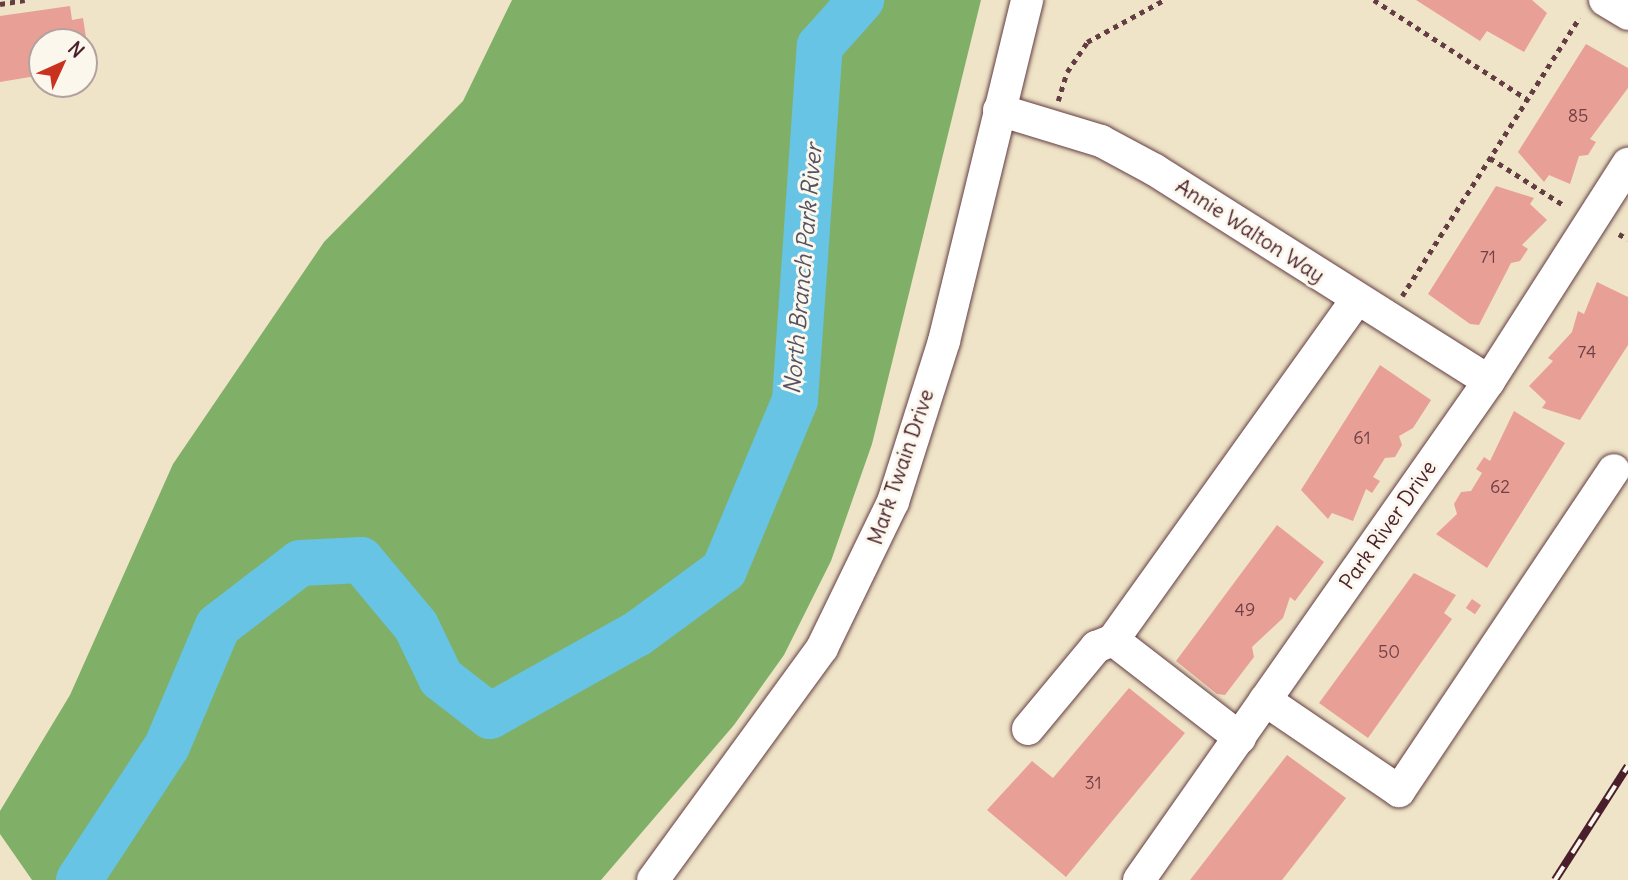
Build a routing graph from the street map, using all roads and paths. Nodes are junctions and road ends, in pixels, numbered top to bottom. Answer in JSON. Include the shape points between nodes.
{"nodes":[{"id":1,"x":25,"y":0,"type":"edge"},
{"id":2,"x":1027,"y":0,"type":"edge"},
{"id":3,"x":1164,"y":0,"type":"edge"},
{"id":4,"x":1374,"y":0,"type":"edge"},
{"id":5,"x":1605,"y":0,"type":"edge"},
{"id":6,"x":0,"y":5,"type":"edge"},
{"id":7,"x":1628,"y":14,"type":"edge"},
{"id":8,"x":1579,"y":18,"type":"dead end"},
{"id":9,"x":1527,"y":99,"type":"junction"},
{"id":10,"x":1057,"y":105,"type":"dead end"},
{"id":11,"x":999,"y":110,"type":"junction"},
{"id":12,"x":1490,"y":158,"type":"junction"},
{"id":13,"x":1628,"y":164,"type":"edge"},
{"id":14,"x":1565,"y":206,"type":"dead end"},
{"id":15,"x":1619,"y":234,"type":"dead end"},
{"id":16,"x":1628,"y":239,"type":"edge"},
{"id":17,"x":1399,"y":299,"type":"dead end"},
{"id":18,"x":1356,"y":300,"type":"junction"},
{"id":19,"x":1489,"y":381,"type":"junction"},
{"id":20,"x":1614,"y":470,"type":"dead end"},
{"id":21,"x":1113,"y":640,"type":"junction"},
{"id":22,"x":1265,"y":700,"type":"junction"},
{"id":23,"x":1028,"y":729,"type":"dead end"},
{"id":24,"x":1240,"y":738,"type":"junction"},
{"id":25,"x":653,"y":880,"type":"edge"},
{"id":26,"x":1139,"y":880,"type":"edge"}],
"edges":[{"from":1,"to":6,"type":"path"},
{"from":2,"to":11,"type":"street","name":"Mark Twain Drive"},
{"from":3,"to":10,"type":"path","via":[[1087,42],[1067,72]]},
{"from":4,"to":9,"type":"path"},
{"from":5,"to":7,"type":"street"},
{"from":8,"to":9,"type":"path"},
{"from":9,"to":12,"type":"path"},
{"from":11,"to":18,"type":"street","name":"Annie Walton Way","via":[[1101,141]]},
{"from":11,"to":25,"type":"street","name":"Mark Twain Drive","via":[[944,341],[867,561],[822,648]]},
{"from":12,"to":14,"type":"path"},
{"from":12,"to":17,"type":"path"},
{"from":13,"to":19,"type":"street","name":"Park River Drive"},
{"from":15,"to":16,"type":"path"},
{"from":18,"to":19,"type":"street","name":"Annie Walton Way"},
{"from":18,"to":21,"type":"street"},
{"from":19,"to":22,"type":"street","name":"Park River Drive"},
{"from":20,"to":22,"type":"street","via":[[1399,791]]},
{"from":21,"to":23,"type":"street","via":[[1096,647]]},
{"from":21,"to":24,"type":"street"},
{"from":22,"to":24,"type":"street","name":"Park River Drive"},
{"from":24,"to":26,"type":"street","name":"Park River Drive"}]}
